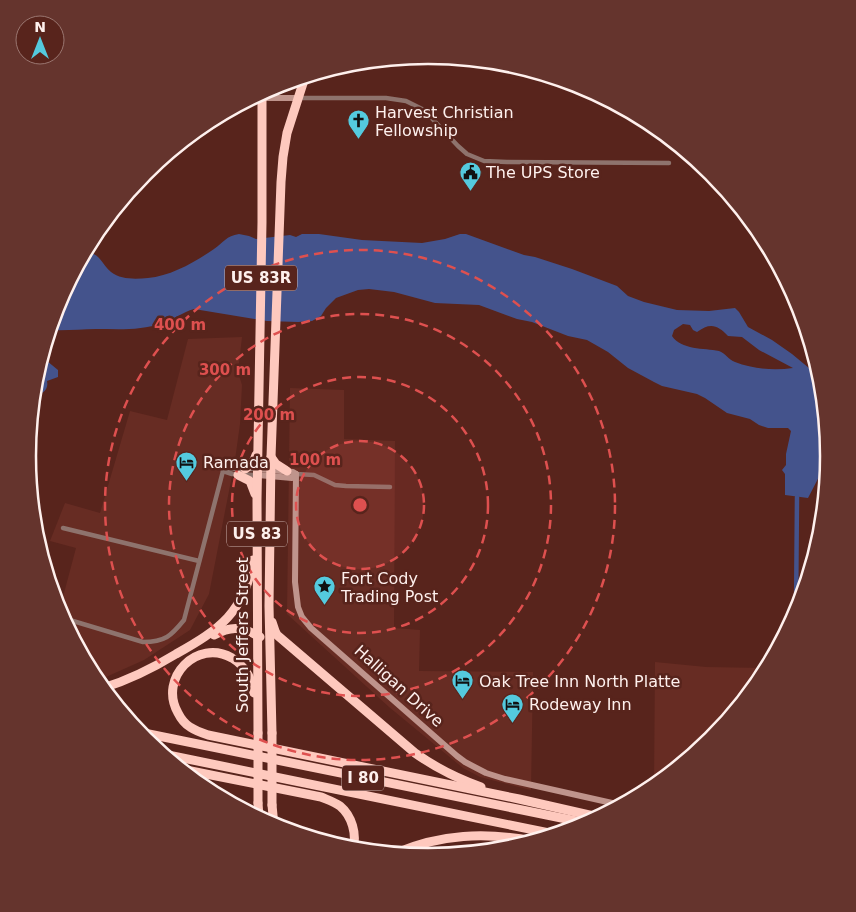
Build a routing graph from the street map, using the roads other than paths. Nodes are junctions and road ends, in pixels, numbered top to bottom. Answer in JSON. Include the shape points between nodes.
{"nodes":[{"id":1,"x":302,"y":85,"type":"edge"},
{"id":2,"x":272,"y":97,"type":"edge"},
{"id":3,"x":298,"y":98,"type":"junction"},
{"id":4,"x":259,"y":103,"type":"edge"},
{"id":5,"x":669,"y":163,"type":"dead end"},
{"id":6,"x":260,"y":334,"type":"joint"},
{"id":7,"x":258,"y":445,"type":"junction"},
{"id":8,"x":271,"y":457,"type":"junction"},
{"id":9,"x":223,"y":471,"type":"junction"},
{"id":10,"x":241,"y":472,"type":"junction"},
{"id":11,"x":258,"y":472,"type":"junction"},
{"id":12,"x":292,"y":473,"type":"junction"},
{"id":13,"x":270,"y":474,"type":"junction"},
{"id":14,"x":390,"y":487,"type":"dead end"},
{"id":15,"x":257,"y":500,"type":"junction"},
{"id":16,"x":63,"y":528,"type":"dead end"},
{"id":17,"x":257,"y":538,"type":"junction"},
{"id":18,"x":199,"y":561,"type":"junction"},
{"id":19,"x":269,"y":606,"type":"junction"},
{"id":20,"x":73,"y":621,"type":"edge"},
{"id":21,"x":257,"y":635,"type":"junction"},
{"id":22,"x":164,"y":661,"type":"junction"},
{"id":23,"x":110,"y":685,"type":"edge"},
{"id":24,"x":270,"y":692,"type":"junction"},
{"id":25,"x":258,"y":733,"type":"junction"},
{"id":26,"x":153,"y":735,"type":"edge"},
{"id":27,"x":177,"y":757,"type":"edge"},
{"id":28,"x":197,"y":772,"type":"edge"},
{"id":29,"x":519,"y":799,"type":"junction"},
{"id":30,"x":610,"y":802,"type":"edge"},
{"id":31,"x":258,"y":809,"type":"edge"},
{"id":32,"x":586,"y":814,"type":"edge"},
{"id":33,"x":273,"y":815,"type":"edge"},
{"id":34,"x":572,"y":820,"type":"edge"},
{"id":35,"x":540,"y":831,"type":"edge"},
{"id":36,"x":513,"y":838,"type":"edge"},
{"id":37,"x":355,"y":840,"type":"edge"},
{"id":38,"x":414,"y":847,"type":"edge"}],
"edges":[{"from":1,"to":3,"type":"highway","number":"US 83"},
{"from":2,"to":3,"type":"street"},
{"from":3,"to":5,"type":"street","via":[[406,101],[424,110],[462,150],[484,161]]},
{"from":3,"to":8,"type":"highway","name":"South Jeffers Street","number":"US 83","via":[[282,156],[280,182]]},
{"from":4,"to":6,"type":"highway","name":"South Jeffers Street","number":"US 83R"},
{"from":6,"to":7,"type":"highway","name":"South Jeffers Street","number":"US 83"},
{"from":7,"to":10,"type":"highway","via":[[254,461]]},
{"from":7,"to":11,"type":"highway","name":"South Jeffers Street","number":"US 83"},
{"from":8,"to":12,"type":"highway","via":[[276,464]]},
{"from":8,"to":13,"type":"highway","name":"South Jeffers Street","number":"US 83"},
{"from":9,"to":10,"type":"street"},
{"from":9,"to":10,"type":"street","via":[[233,469]]},
{"from":9,"to":18,"type":"street"},
{"from":10,"to":11,"type":"street"},
{"from":10,"to":11,"type":"street"},
{"from":10,"to":15,"type":"highway","via":[[250,481]]},
{"from":11,"to":13,"type":"street"},
{"from":11,"to":15,"type":"highway","name":"South Jeffers Street","number":"US 83"},
{"from":12,"to":13,"type":"street","via":[[292,478]]},
{"from":12,"to":14,"type":"street","via":[[314,475],[346,486]]},
{"from":12,"to":30,"type":"street","name":"Halligan Drive","via":[[296,598],[302,617],[311,628],[465,762],[505,779]]},
{"from":13,"to":19,"type":"highway","name":"South Jeffers Street","number":"US 83"},
{"from":15,"to":17,"type":"highway","name":"South Jeffers Street","number":"US 83"},
{"from":16,"to":18,"type":"street"},
{"from":17,"to":21,"type":"highway","name":"South Jeffers Street","number":"US 83"},
{"from":17,"to":22,"type":"highway","via":[[252,569],[238,605],[210,634]]},
{"from":18,"to":20,"type":"street","via":[[184,620],[163,639],[138,641]]},
{"from":19,"to":24,"type":"highway","name":"South Jeffers Street","number":"US 83"},
{"from":19,"to":29,"type":"highway","via":[[273,628],[278,635],[415,753],[463,780]]},
{"from":21,"to":22,"type":"highway","via":[[242,629],[227,629]]},
{"from":21,"to":24,"type":"highway","via":[[265,643]]},
{"from":21,"to":25,"type":"highway","name":"South Jeffers Street","number":"US 83"},
{"from":22,"to":23,"type":"highway"},
{"from":24,"to":33,"type":"highway","name":"South Jeffers Street","number":"US 83","bridge":true},
{"from":25,"to":29,"type":"highway","via":[[251,680],[237,661],[215,653],[193,658],[183,666],[174,683],[173,704],[183,721],[198,731]]},
{"from":25,"to":31,"type":"highway","name":"South Jeffers Street","number":"US 83","bridge":true},
{"from":26,"to":34,"type":"highway","number":"I 80"},
{"from":27,"to":35,"type":"highway","number":"I 80"},
{"from":28,"to":37,"type":"highway","via":[[333,802],[341,807],[353,826]]},
{"from":29,"to":32,"type":"highway"},
{"from":36,"to":38,"type":"highway","via":[[494,835],[457,837]]}]}
